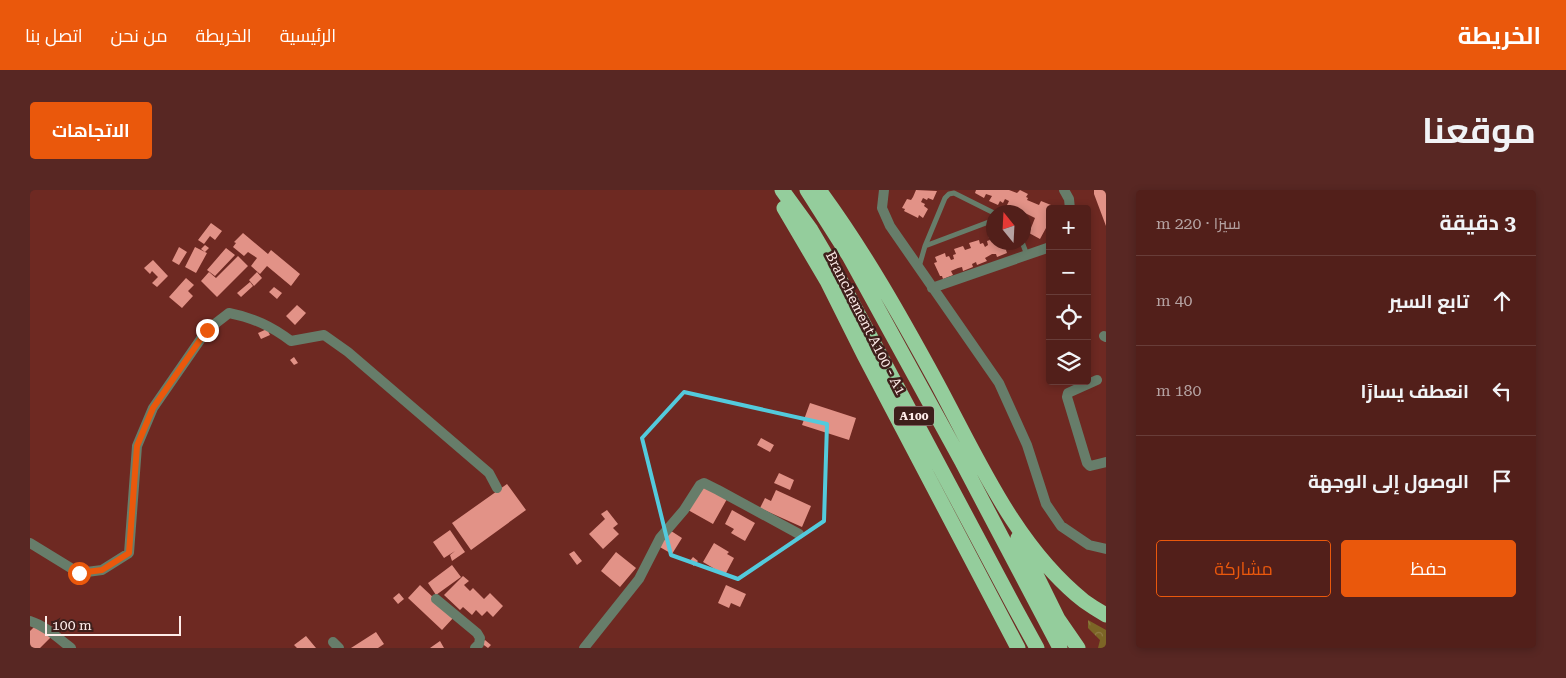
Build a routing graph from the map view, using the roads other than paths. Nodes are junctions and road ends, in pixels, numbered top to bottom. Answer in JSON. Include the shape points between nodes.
{"nodes":[{"id":1,"x":772,"y":190,"type":"edge"},
{"id":2,"x":782,"y":190,"type":"edge"},
{"id":3,"x":807,"y":190,"type":"edge"},
{"id":4,"x":819,"y":190,"type":"edge"},
{"id":5,"x":884,"y":190,"type":"edge"},
{"id":6,"x":1064,"y":190,"type":"edge"},
{"id":7,"x":1070,"y":205,"type":"edge"},
{"id":8,"x":986,"y":209,"type":"edge"},
{"id":9,"x":986,"y":223,"type":"edge"},
{"id":10,"x":925,"y":246,"type":"junction"},
{"id":11,"x":1046,"y":248,"type":"edge"},
{"id":12,"x":1025,"y":250,"type":"edge"},
{"id":13,"x":1027,"y":255,"type":"junction"},
{"id":14,"x":918,"y":268,"type":"junction"},
{"id":15,"x":932,"y":288,"type":"junction"},
{"id":16,"x":1097,"y":380,"type":"dead end"},
{"id":17,"x":1106,"y":462,"type":"edge"},
{"id":18,"x":497,"y":488,"type":"dead end"},
{"id":19,"x":1001,"y":502,"type":"junction"},
{"id":20,"x":799,"y":534,"type":"dead end"},
{"id":21,"x":30,"y":544,"type":"edge"},
{"id":22,"x":1106,"y":549,"type":"edge"},
{"id":23,"x":436,"y":599,"type":"dead end"},
{"id":24,"x":1106,"y":615,"type":"edge"},
{"id":25,"x":30,"y":621,"type":"edge"},
{"id":26,"x":1009,"y":633,"type":"junction"},
{"id":27,"x":71,"y":648,"type":"edge"},
{"id":28,"x":475,"y":648,"type":"edge"},
{"id":29,"x":584,"y":648,"type":"edge"},
{"id":30,"x":1014,"y":648,"type":"edge"},
{"id":31,"x":1018,"y":648,"type":"edge"},
{"id":32,"x":1038,"y":648,"type":"edge"},
{"id":33,"x":1060,"y":648,"type":"edge"},
{"id":34,"x":1078,"y":648,"type":"edge"}],
"edges":[{"from":1,"to":26,"type":"highway","name":"Branchement A100 - A1","via":[[827,281]]},
{"from":2,"to":32,"type":"highway","name":"A100","number":"A100","via":[[838,276]]},
{"from":3,"to":33,"type":"highway","name":"A100","number":"A100","via":[[859,274]]},
{"from":4,"to":19,"type":"highway","via":[[869,264]]},
{"from":5,"to":14,"type":"street","via":[[882,208]]},
{"from":6,"to":7,"type":"street"},
{"from":8,"to":10,"type":"lane","via":[[954,193],[949,194]]},
{"from":9,"to":10,"type":"lane"},
{"from":10,"to":14,"type":"lane"},
{"from":11,"to":13,"type":"street"},
{"from":12,"to":13,"type":"lane"},
{"from":13,"to":15,"type":"street"},
{"from":14,"to":15,"type":"street"},
{"from":15,"to":22,"type":"street","via":[[999,382],[1028,445],[1046,504],[1061,526],[1089,546]]},
{"from":16,"to":17,"type":"street","via":[[1068,392],[1067,397],[1087,463],[1090,466]]},
{"from":18,"to":21,"type":"street","via":[[489,473],[324,335],[291,342],[251,317],[229,313],[207,330],[153,408],[137,446],[129,553],[102,570],[79,573]]},
{"from":19,"to":24,"type":"highway","via":[[1023,536],[1058,576],[1084,601]]},
{"from":19,"to":34,"type":"highway","via":[[1058,620]]},
{"from":20,"to":29,"type":"street","via":[[718,490],[700,485],[660,538],[639,579]]},
{"from":23,"to":28,"type":"street","via":[[477,633],[480,638]]},
{"from":25,"to":27,"type":"street"},
{"from":26,"to":30,"type":"highway"},
{"from":26,"to":31,"type":"highway"}]}
